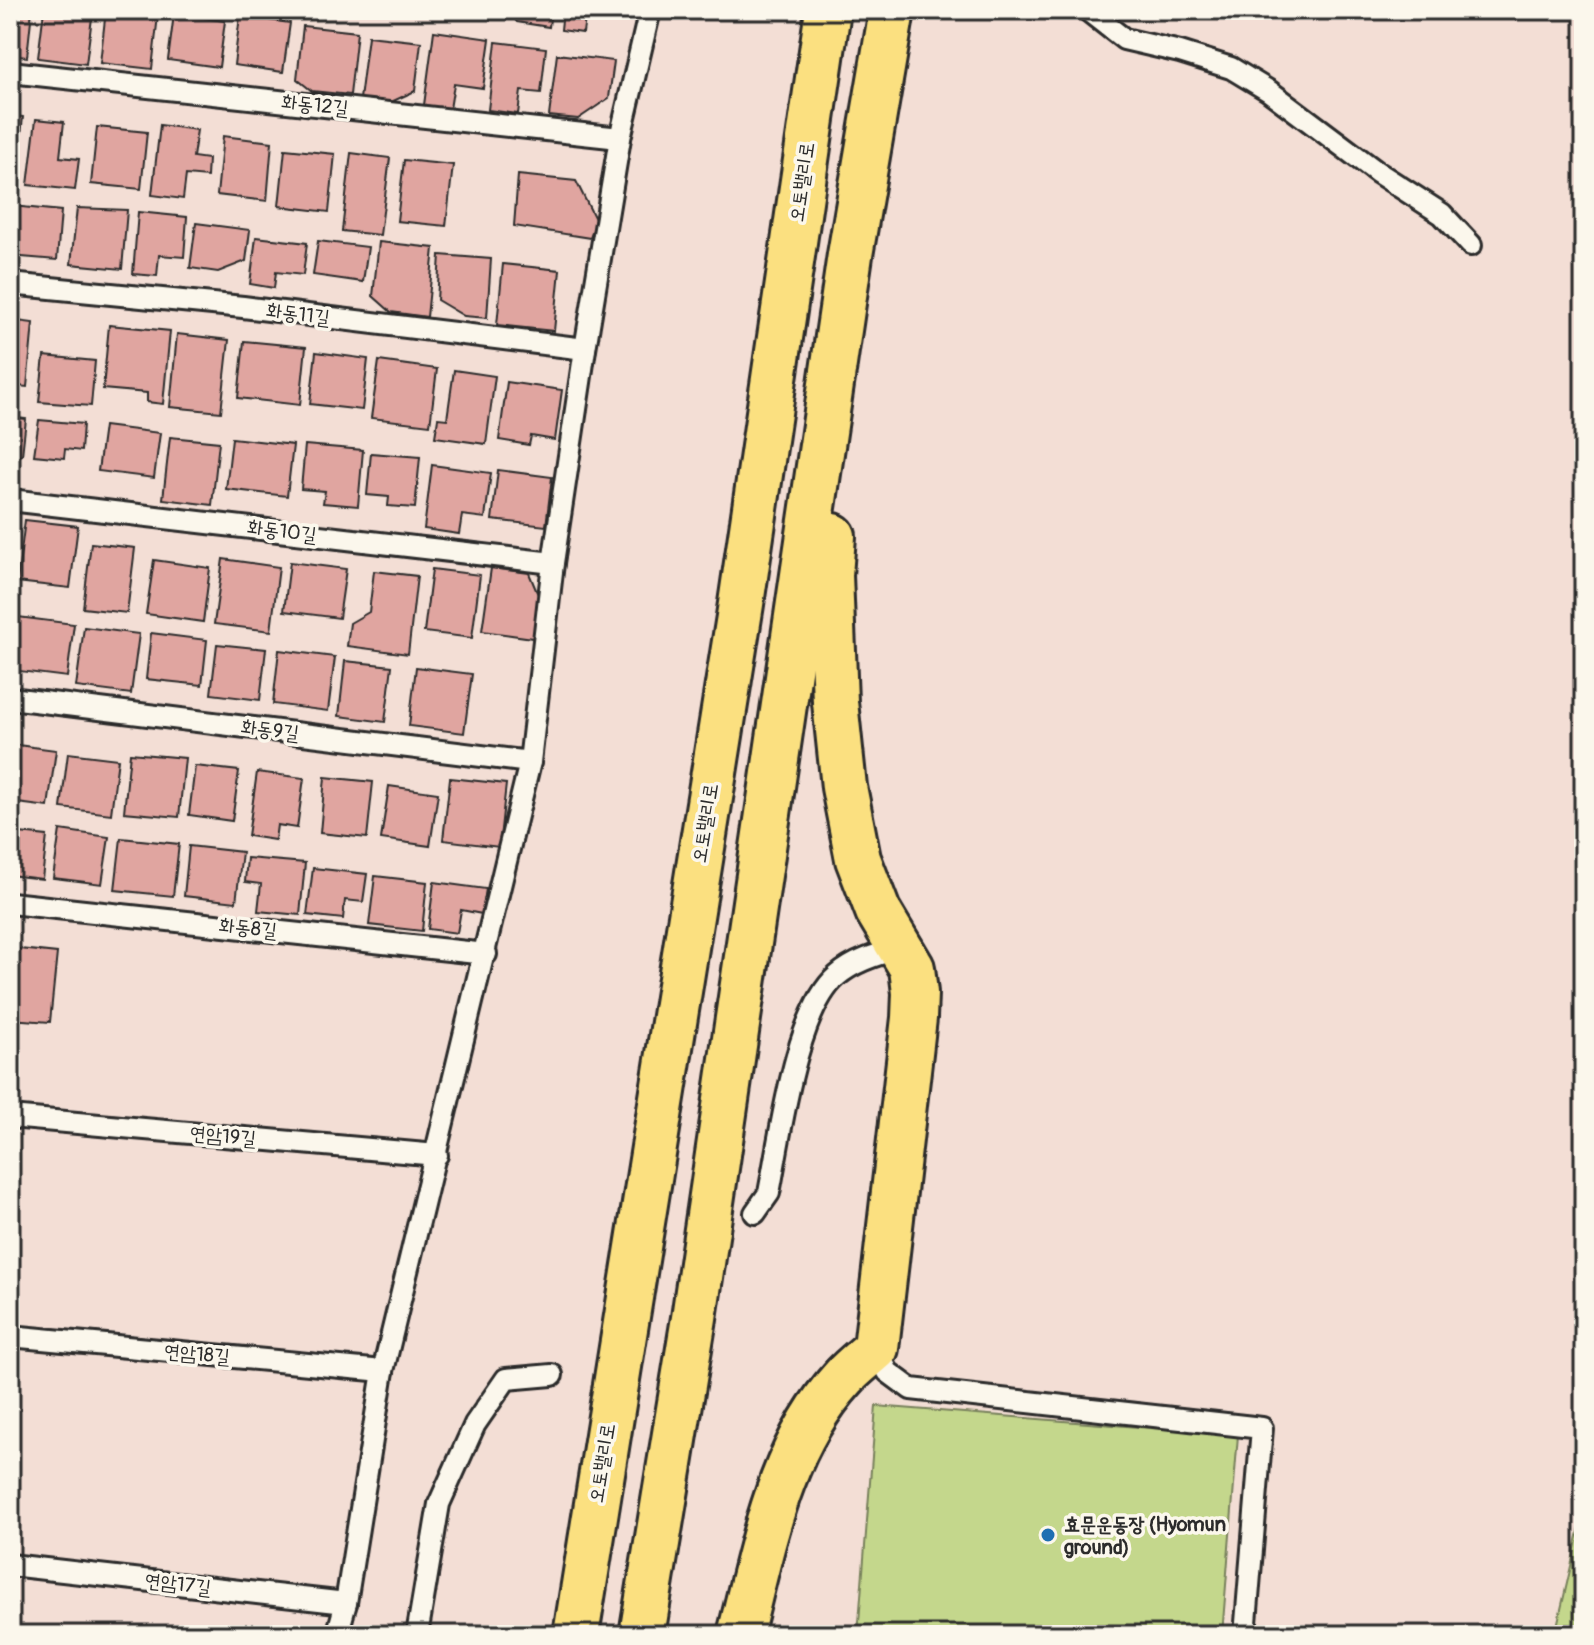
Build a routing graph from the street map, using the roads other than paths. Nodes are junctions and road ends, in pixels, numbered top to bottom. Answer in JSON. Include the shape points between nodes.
{"nodes":[{"id":1,"x":650,"y":10,"type":"edge"},
{"id":2,"x":828,"y":10,"type":"edge"},
{"id":3,"x":892,"y":10,"type":"edge"},
{"id":4,"x":1087,"y":10,"type":"edge"},
{"id":5,"x":10,"y":72,"type":"edge"},
{"id":6,"x":620,"y":138,"type":"junction"},
{"id":7,"x":1471,"y":245,"type":"dead end"},
{"id":8,"x":850,"y":255,"type":"junction"},
{"id":9,"x":10,"y":284,"type":"edge"},
{"id":10,"x":585,"y":349,"type":"junction"},
{"id":11,"x":10,"y":500,"type":"edge"},
{"id":12,"x":553,"y":563,"type":"junction"},
{"id":13,"x":10,"y":698,"type":"edge"},
{"id":14,"x":530,"y":762,"type":"junction"},
{"id":15,"x":10,"y":903,"type":"edge"},
{"id":16,"x":899,"y":949,"type":"junction"},
{"id":17,"x":486,"y":954,"type":"junction"},
{"id":18,"x":10,"y":1117,"type":"edge"},
{"id":19,"x":437,"y":1155,"type":"junction"},
{"id":20,"x":755,"y":1213,"type":"dead end"},
{"id":21,"x":10,"y":1336,"type":"edge"},
{"id":22,"x":876,"y":1348,"type":"junction"},
{"id":23,"x":383,"y":1371,"type":"junction"},
{"id":24,"x":552,"y":1375,"type":"dead end"},
{"id":25,"x":10,"y":1565,"type":"edge"},
{"id":26,"x":346,"y":1603,"type":"junction"},
{"id":27,"x":337,"y":1635,"type":"edge"},
{"id":28,"x":417,"y":1635,"type":"edge"},
{"id":29,"x":576,"y":1635,"type":"edge"},
{"id":30,"x":642,"y":1635,"type":"edge"},
{"id":31,"x":740,"y":1635,"type":"edge"},
{"id":32,"x":1245,"y":1635,"type":"edge"}],
"edges":[{"from":1,"to":6,"type":"lane"},
{"from":2,"to":29,"type":"highway","name":"오토밸리로","via":[[741,604]]},
{"from":3,"to":8,"type":"highway"},
{"from":4,"to":7,"type":"lane","via":[[1124,39],[1231,68],[1269,91],[1442,214]]},
{"from":5,"to":6,"type":"lane","name":"화동12길"},
{"from":6,"to":10,"type":"lane"},
{"from":8,"to":16,"type":"highway","via":[[830,575],[835,702],[858,859]]},
{"from":8,"to":30,"type":"highway"},
{"from":9,"to":10,"type":"lane","name":"화동11길"},
{"from":10,"to":12,"type":"lane"},
{"from":11,"to":12,"type":"lane","name":"화동10길"},
{"from":12,"to":14,"type":"lane"},
{"from":13,"to":14,"type":"lane","name":"화동9길"},
{"from":14,"to":17,"type":"lane"},
{"from":15,"to":17,"type":"lane","name":"화동8길"},
{"from":16,"to":20,"type":"lane","via":[[857,963],[835,977],[814,1008],[801,1037],[769,1193]]},
{"from":16,"to":22,"type":"highway","via":[[912,968],[914,1018]]},
{"from":17,"to":19,"type":"lane"},
{"from":18,"to":19,"type":"lane","name":"연암19길"},
{"from":19,"to":23,"type":"lane"},
{"from":21,"to":23,"type":"lane","name":"연암18길"},
{"from":22,"to":31,"type":"highway","via":[[837,1386],[791,1457]]},
{"from":22,"to":32,"type":"lane","via":[[888,1372],[911,1389],[1262,1428]]},
{"from":23,"to":26,"type":"lane"},
{"from":24,"to":28,"type":"lane","via":[[506,1379],[475,1424],[439,1504]]},
{"from":25,"to":26,"type":"lane","name":"연암17길"},
{"from":26,"to":27,"type":"lane"}]}
